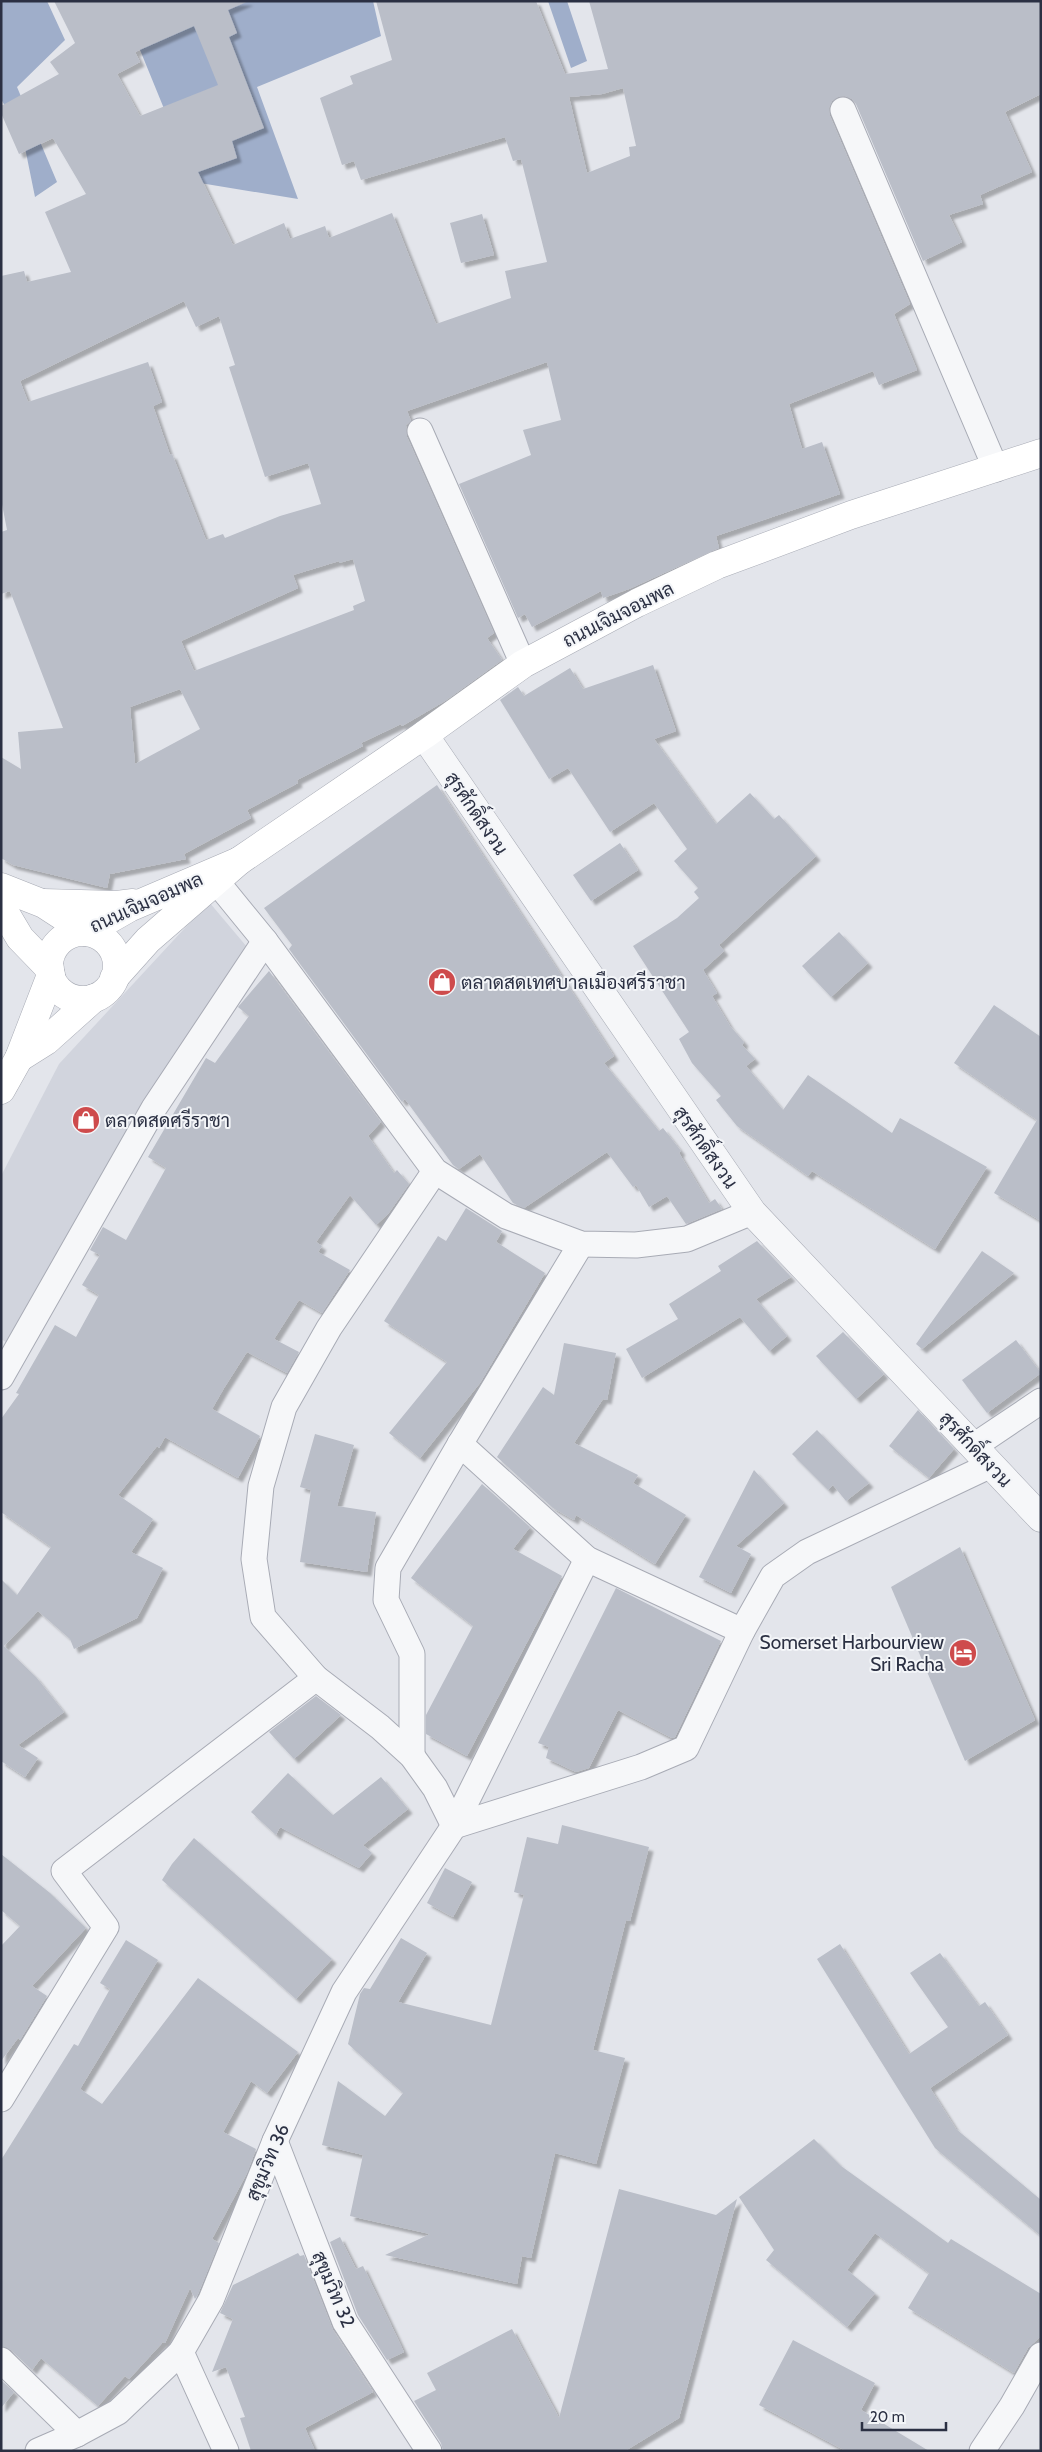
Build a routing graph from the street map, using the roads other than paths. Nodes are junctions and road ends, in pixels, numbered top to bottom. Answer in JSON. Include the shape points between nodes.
{"nodes":[{"id":1,"x":843,"y":110,"type":"dead end"},
{"id":2,"x":420,"y":431,"type":"dead end"},
{"id":3,"x":1041,"y":453,"type":"edge"},
{"id":4,"x":996,"y":469,"type":"junction"},
{"id":5,"x":523,"y":664,"type":"junction"},
{"id":6,"x":424,"y":735,"type":"junction"},
{"id":7,"x":239,"y":861,"type":"junction"},
{"id":8,"x":216,"y":881,"type":"junction"},
{"id":9,"x":1,"y":887,"type":"edge"},
{"id":10,"x":144,"y":901,"type":"junction"},
{"id":11,"x":40,"y":903,"type":"junction"},
{"id":12,"x":1,"y":906,"type":"edge"},
{"id":13,"x":87,"y":932,"type":"junction"},
{"id":14,"x":265,"y":941,"type":"junction"},
{"id":15,"x":50,"y":972,"type":"junction"},
{"id":16,"x":114,"y":978,"type":"junction"},
{"id":17,"x":94,"y":998,"type":"junction"},
{"id":18,"x":19,"y":1058,"type":"junction"},
{"id":19,"x":1,"y":1090,"type":"edge"},
{"id":20,"x":435,"y":1171,"type":"junction"},
{"id":21,"x":752,"y":1212,"type":"junction"},
{"id":22,"x":581,"y":1244,"type":"junction"},
{"id":23,"x":1,"y":1377,"type":"edge"},
{"id":24,"x":1041,"y":1401,"type":"edge"},
{"id":25,"x":460,"y":1444,"type":"junction"},
{"id":26,"x":983,"y":1456,"type":"junction"},
{"id":27,"x":1041,"y":1518,"type":"edge"},
{"id":28,"x":587,"y":1559,"type":"junction"},
{"id":29,"x":742,"y":1631,"type":"junction"},
{"id":30,"x":316,"y":1678,"type":"junction"},
{"id":31,"x":412,"y":1756,"type":"junction"},
{"id":32,"x":454,"y":1826,"type":"junction"},
{"id":33,"x":1,"y":2099,"type":"edge"},
{"id":34,"x":275,"y":2141,"type":"junction"},
{"id":35,"x":181,"y":2352,"type":"junction"},
{"id":36,"x":1041,"y":2354,"type":"edge"},
{"id":37,"x":1,"y":2360,"type":"edge"},
{"id":38,"x":77,"y":2434,"type":"junction"},
{"id":39,"x":38,"y":2451,"type":"edge"},
{"id":40,"x":226,"y":2451,"type":"edge"},
{"id":41,"x":429,"y":2451,"type":"edge"},
{"id":42,"x":982,"y":2451,"type":"edge"}],
"edges":[{"from":1,"to":4,"type":"street"},
{"from":2,"to":5,"type":"street"},
{"from":3,"to":4,"type":"main road","name":"ถนนเจิมจอมพล"},
{"from":4,"to":5,"type":"main road","name":"ถนนเจิมจอมพล","via":[[852,515],[717,565],[637,603]]},
{"from":5,"to":6,"type":"main road","name":"ถนนเจิมจอมพล"},
{"from":6,"to":7,"type":"main road","name":"ถนนเจิมจอมพล"},
{"from":6,"to":21,"type":"street","name":"สุรศักดิ์สงวน"},
{"from":7,"to":8,"type":"main road","name":"ถนนเจิมจอมพล"},
{"from":7,"to":10,"type":"main road","name":"ถนนเจิมจอมพล"},
{"from":8,"to":14,"type":"street"},
{"from":8,"to":16,"type":"main road","name":"ถนนเจิมจอมพล","via":[[148,940]]},
{"from":9,"to":11,"type":"main road","name":"ถนนเจิมจอมพล"},
{"from":10,"to":11,"type":"main road","via":[[116,905]]},
{"from":10,"to":13,"type":"main road","name":"ถนนเจิมจอมพล"},
{"from":11,"to":13,"type":"main road","name":"ถนนเจิมจอมพล"},
{"from":12,"to":15,"type":"main road","via":[[20,938]]},
{"from":13,"to":15,"type":"main road","via":[[71,934],[58,943],[52,952]]},
{"from":13,"to":16,"type":"main road","via":[[98,935],[114,951],[117,962]]},
{"from":14,"to":20,"type":"street"},
{"from":14,"to":23,"type":"street","via":[[154,1108]]},
{"from":15,"to":17,"type":"main road","via":[[63,993],[83,1000]]},
{"from":15,"to":18,"type":"main road"},
{"from":16,"to":17,"type":"main road","via":[[104,992]]},
{"from":17,"to":18,"type":"main road","via":[[46,1041]]},
{"from":18,"to":19,"type":"main road"},
{"from":20,"to":22,"type":"street","via":[[506,1216]]},
{"from":20,"to":30,"type":"street","via":[[329,1328],[284,1408],[261,1486],[254,1559],[263,1617]]},
{"from":21,"to":22,"type":"street","via":[[687,1240],[636,1245]]},
{"from":21,"to":26,"type":"street","name":"สุรศักดิ์สงวน"},
{"from":22,"to":25,"type":"street"},
{"from":24,"to":26,"type":"street"},
{"from":25,"to":28,"type":"street"},
{"from":25,"to":31,"type":"street","via":[[388,1568],[386,1600],[412,1654]]},
{"from":26,"to":27,"type":"street","name":"สุรศักดิ์สงวน"},
{"from":26,"to":29,"type":"street","via":[[807,1552],[774,1576]]},
{"from":28,"to":29,"type":"street"},
{"from":28,"to":32,"type":"street","name":"สุขุมวิท 36"},
{"from":29,"to":32,"type":"street","via":[[686,1748],[641,1767]]},
{"from":30,"to":31,"type":"street"},
{"from":30,"to":33,"type":"street","via":[[64,1872],[106,1927]]},
{"from":31,"to":32,"type":"street","via":[[435,1788]]},
{"from":32,"to":34,"type":"street","name":"สุขุมวิท 36","via":[[344,1992]]},
{"from":34,"to":35,"type":"street","name":"สุขุมวิท 36","via":[[211,2300]]},
{"from":34,"to":41,"type":"street","name":"สุขุมวิท 32","via":[[345,2322]]},
{"from":35,"to":38,"type":"street","name":"สุขุมวิท 36","via":[[118,2412]]},
{"from":35,"to":40,"type":"street"},
{"from":36,"to":42,"type":"street"},
{"from":37,"to":38,"type":"street"},
{"from":38,"to":39,"type":"street","name":"สุขุมวิท 36"}]}
